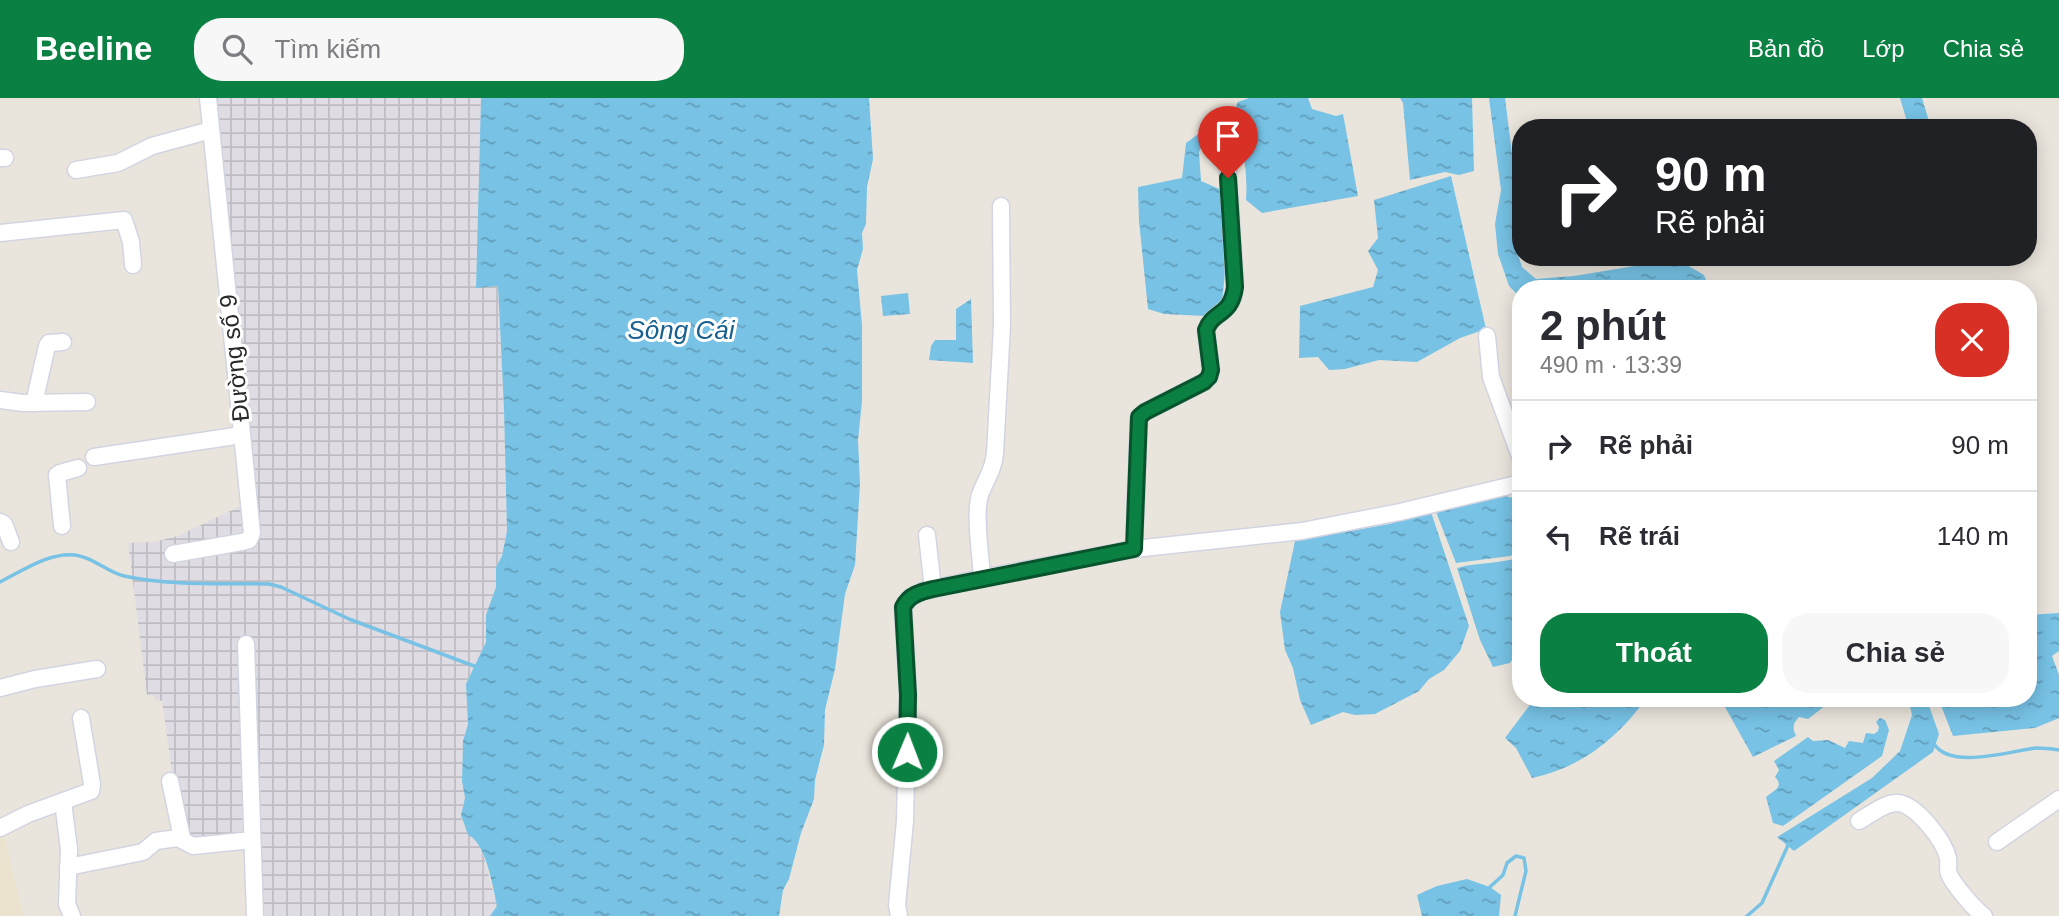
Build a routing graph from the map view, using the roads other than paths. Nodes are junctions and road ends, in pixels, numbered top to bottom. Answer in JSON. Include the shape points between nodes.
{"nodes":[{"id":1,"x":208,"y":98,"type":"edge"},
{"id":2,"x":1225,"y":123,"type":"dead end"},
{"id":3,"x":211,"y":130,"type":"junction"},
{"id":4,"x":76,"y":170,"type":"dead end"},
{"id":5,"x":1001,"y":205,"type":"dead end"},
{"id":6,"x":0,"y":233,"type":"edge"},
{"id":7,"x":133,"y":265,"type":"dead end"},
{"id":8,"x":1487,"y":336,"type":"dead end"},
{"id":9,"x":63,"y":342,"type":"dead end"},
{"id":10,"x":0,"y":400,"type":"edge"},
{"id":11,"x":88,"y":402,"type":"dead end"},
{"id":12,"x":34,"y":403,"type":"junction"},
{"id":13,"x":1512,"y":434,"type":"edge"},
{"id":14,"x":242,"y":435,"type":"junction"},
{"id":15,"x":94,"y":457,"type":"dead end"},
{"id":16,"x":78,"y":468,"type":"dead end"},
{"id":17,"x":1512,"y":485,"type":"edge"},
{"id":18,"x":0,"y":522,"type":"edge"},
{"id":19,"x":62,"y":527,"type":"dead end"},
{"id":20,"x":927,"y":535,"type":"dead end"},
{"id":21,"x":11,"y":542,"type":"dead end"},
{"id":22,"x":1134,"y":549,"type":"junction"},
{"id":23,"x":173,"y":554,"type":"dead end"},
{"id":24,"x":982,"y":578,"type":"junction"},
{"id":25,"x":933,"y":589,"type":"junction"},
{"id":26,"x":246,"y":644,"type":"dead end"},
{"id":27,"x":97,"y":669,"type":"dead end"},
{"id":28,"x":0,"y":688,"type":"edge"},
{"id":29,"x":81,"y":718,"type":"dead end"},
{"id":30,"x":170,"y":781,"type":"dead end"},
{"id":31,"x":2059,"y":799,"type":"edge"},
{"id":32,"x":63,"y":802,"type":"junction"},
{"id":33,"x":1859,"y":821,"type":"dead end"},
{"id":34,"x":0,"y":828,"type":"edge"},
{"id":35,"x":183,"y":838,"type":"junction"},
{"id":36,"x":252,"y":840,"type":"junction"},
{"id":37,"x":1997,"y":842,"type":"dead end"},
{"id":38,"x":68,"y":867,"type":"junction"},
{"id":39,"x":72,"y":916,"type":"edge"},
{"id":40,"x":255,"y":916,"type":"edge"},
{"id":41,"x":900,"y":916,"type":"edge"},
{"id":42,"x":1984,"y":916,"type":"edge"}],
"edges":[{"from":1,"to":3,"type":"street","name":"Đường số 9"},
{"from":2,"to":22,"type":"street","via":[[1233,300],[1206,330],[1209,377],[1139,417]]},
{"from":3,"to":4,"type":"street","via":[[152,146],[118,163]]},
{"from":3,"to":14,"type":"street","name":"Đường số 9"},
{"from":5,"to":24,"type":"street","via":[[1002,326],[994,467],[978,506]]},
{"from":6,"to":7,"type":"street","via":[[124,220]]},
{"from":8,"to":13,"type":"street","via":[[1491,377]]},
{"from":9,"to":12,"type":"street","via":[[47,346]]},
{"from":10,"to":12,"type":"street"},
{"from":11,"to":12,"type":"street"},
{"from":14,"to":15,"type":"street"},
{"from":14,"to":23,"type":"street","name":"Đường số 9","via":[[249,540]]},
{"from":16,"to":19,"type":"street","via":[[57,475]]},
{"from":17,"to":22,"type":"street","via":[[1302,531]]},
{"from":18,"to":21,"type":"street"},
{"from":20,"to":25,"type":"street"},
{"from":22,"to":24,"type":"street"},
{"from":24,"to":25,"type":"street"},
{"from":25,"to":41,"type":"street","via":[[911,597],[903,607],[908,695]]},
{"from":26,"to":36,"type":"street"},
{"from":27,"to":28,"type":"street"},
{"from":29,"to":32,"type":"street","via":[[91,791]]},
{"from":30,"to":35,"type":"street"},
{"from":31,"to":37,"type":"street"},
{"from":32,"to":34,"type":"street"},
{"from":32,"to":38,"type":"street"},
{"from":33,"to":42,"type":"street","via":[[1887,805],[1900,803],[1911,809],[1941,842],[1949,874]]},
{"from":35,"to":36,"type":"street","via":[[193,846]]},
{"from":35,"to":38,"type":"street","via":[[156,841],[143,852]]},
{"from":36,"to":40,"type":"street"},
{"from":38,"to":39,"type":"street","via":[[67,904]]}]}
